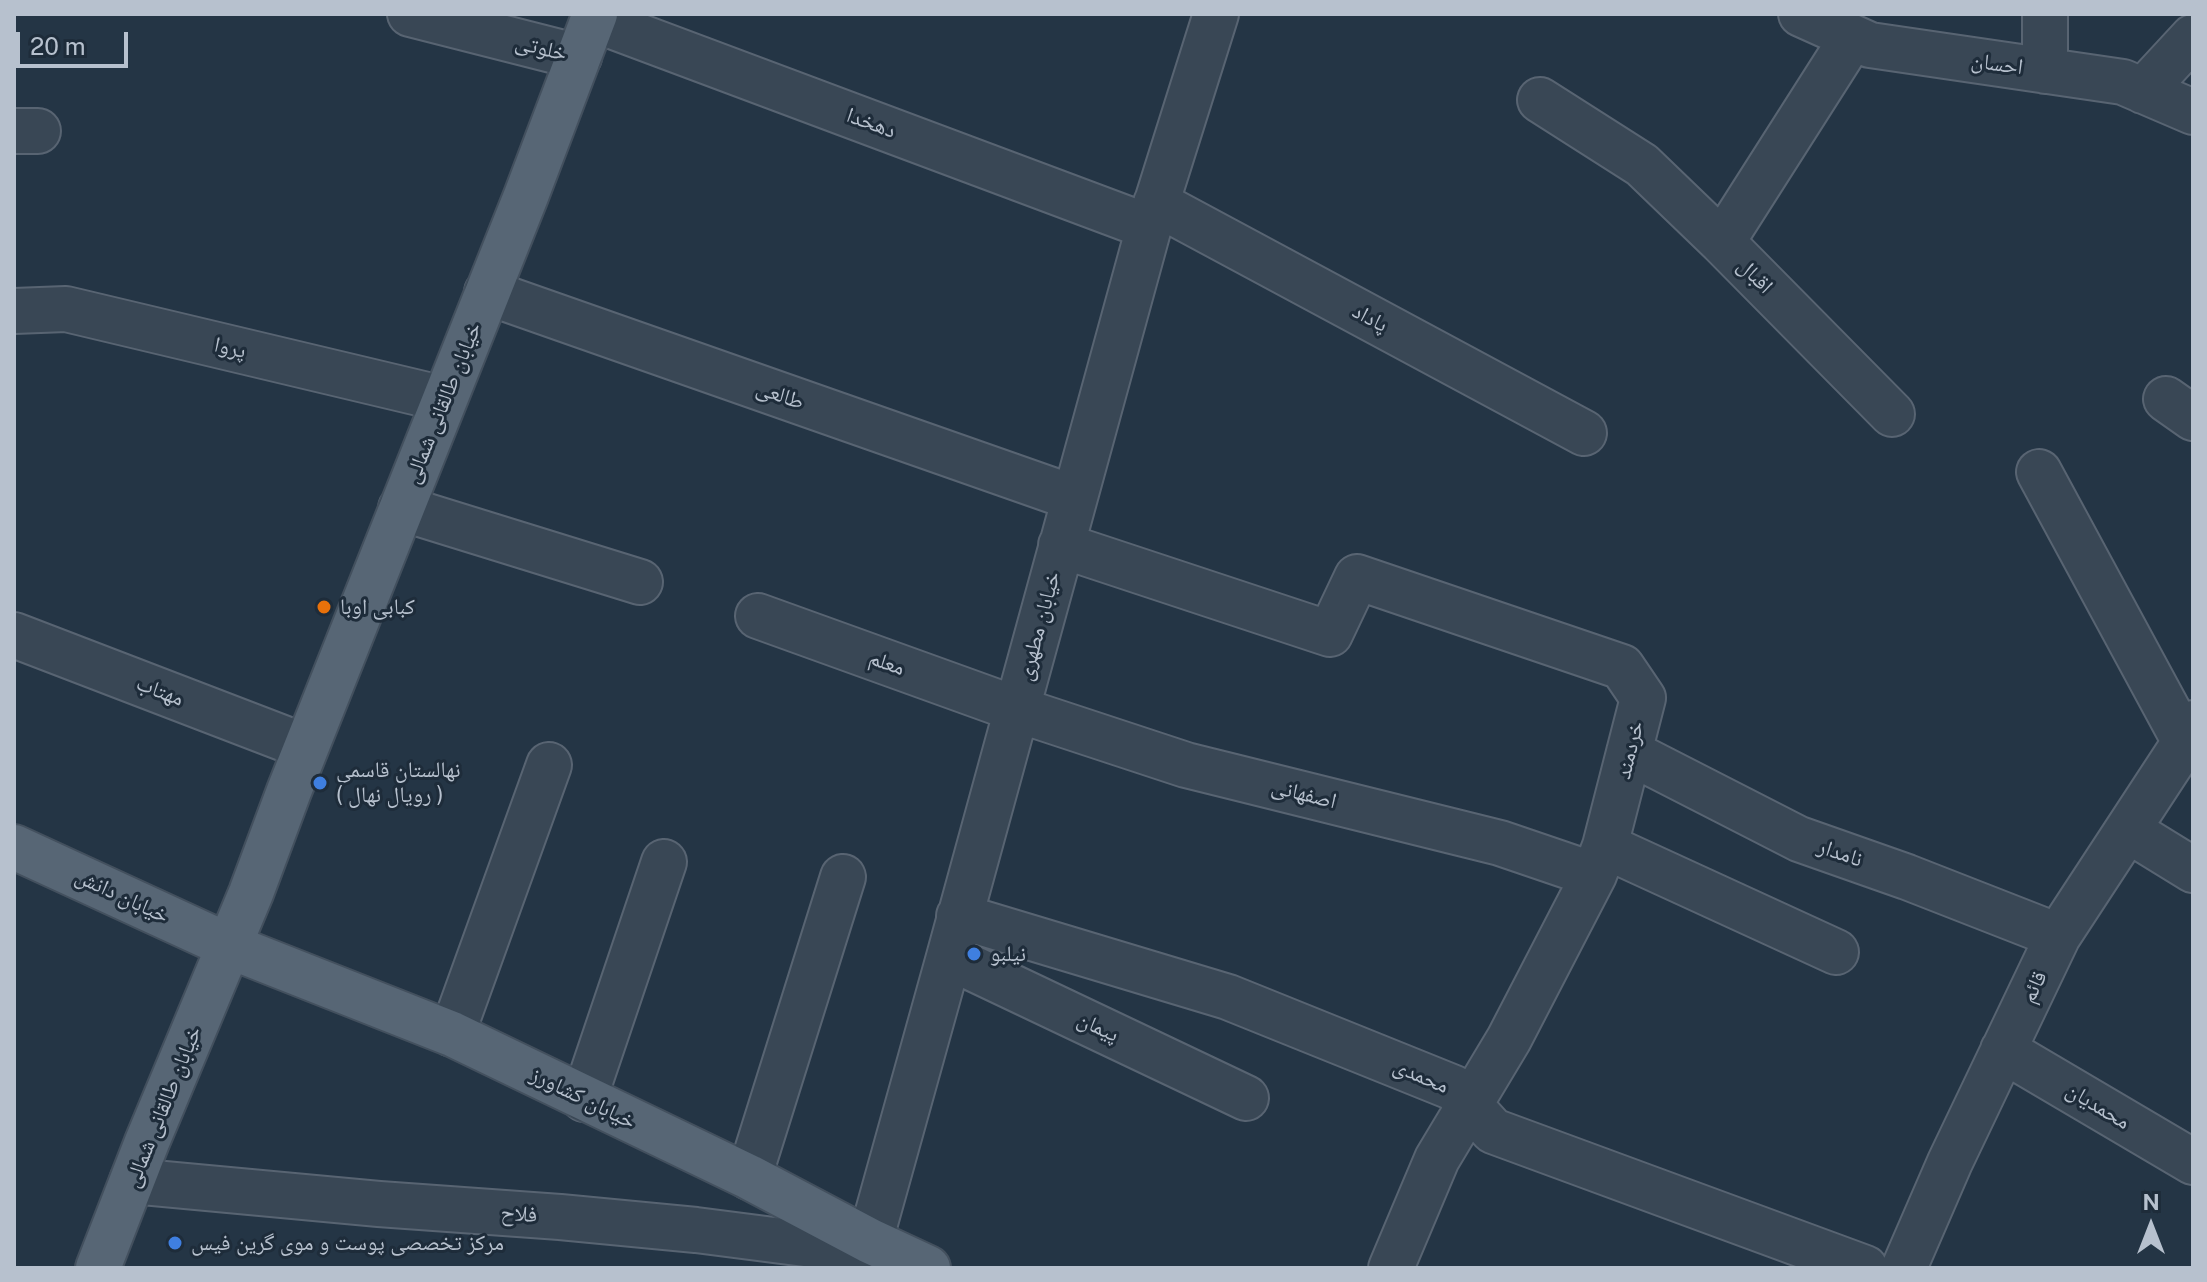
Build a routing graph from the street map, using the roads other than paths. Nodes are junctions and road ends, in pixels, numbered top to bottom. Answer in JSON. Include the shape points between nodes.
{"nodes":[{"id":1,"x":410,"y":14,"type":"edge"},
{"id":2,"x":1216,"y":14,"type":"edge"},
{"id":3,"x":1801,"y":14,"type":"edge"},
{"id":4,"x":2045,"y":14,"type":"edge"},
{"id":5,"x":589,"y":30,"type":"edge"},
{"id":6,"x":2193,"y":37,"type":"edge"},
{"id":7,"x":1852,"y":38,"type":"junction"},
{"id":8,"x":2045,"y":71,"type":"junction"},
{"id":9,"x":2143,"y":91,"type":"junction"},
{"id":10,"x":1540,"y":100,"type":"dead end"},
{"id":11,"x":2193,"y":112,"type":"edge"},
{"id":12,"x":1152,"y":215,"type":"junction"},
{"id":13,"x":1722,"y":242,"type":"junction"},
{"id":14,"x":487,"y":292,"type":"junction"},
{"id":15,"x":14,"y":311,"type":"edge"},
{"id":16,"x":444,"y":399,"type":"junction"},
{"id":17,"x":1892,"y":414,"type":"dead end"},
{"id":18,"x":1584,"y":433,"type":"dead end"},
{"id":19,"x":2039,"y":472,"type":"dead end"},
{"id":20,"x":1074,"y":498,"type":"junction"},
{"id":21,"x":401,"y":508,"type":"junction"},
{"id":22,"x":1061,"y":545,"type":"junction"},
{"id":23,"x":640,"y":582,"type":"dead end"},
{"id":24,"x":758,"y":616,"type":"dead end"},
{"id":25,"x":14,"y":635,"type":"edge"},
{"id":26,"x":1016,"y":709,"type":"junction"},
{"id":27,"x":2189,"y":732,"type":"edge"},
{"id":28,"x":306,"y":747,"type":"junction"},
{"id":29,"x":1629,"y":752,"type":"junction"},
{"id":30,"x":549,"y":765,"type":"dead end"},
{"id":31,"x":2128,"y":830,"type":"junction"},
{"id":32,"x":14,"y":847,"type":"edge"},
{"id":33,"x":1599,"y":860,"type":"junction"},
{"id":34,"x":664,"y":862,"type":"dead end"},
{"id":35,"x":2193,"y":870,"type":"edge"},
{"id":36,"x":843,"y":877,"type":"dead end"},
{"id":37,"x":2058,"y":936,"type":"junction"},
{"id":38,"x":954,"y":937,"type":"junction"},
{"id":39,"x":229,"y":946,"type":"junction"},
{"id":40,"x":1836,"y":952,"type":"dead end"},
{"id":41,"x":452,"y":1034,"type":"junction"},
{"id":42,"x":2003,"y":1050,"type":"junction"},
{"id":43,"x":1246,"y":1098,"type":"dead end"},
{"id":44,"x":584,"y":1099,"type":"junction"},
{"id":45,"x":1469,"y":1105,"type":"junction"},
{"id":46,"x":2193,"y":1162,"type":"edge"},
{"id":47,"x":749,"y":1177,"type":"junction"},
{"id":48,"x":132,"y":1181,"type":"junction"},
{"id":49,"x":901,"y":1255,"type":"edge"},
{"id":50,"x":98,"y":1268,"type":"edge"},
{"id":51,"x":1391,"y":1268,"type":"edge"},
{"id":52,"x":1865,"y":1268,"type":"edge"},
{"id":53,"x":1904,"y":1268,"type":"edge"}],
"edges":[{"from":1,"to":5,"type":"street","name":"خلوتی"},
{"from":2,"to":12,"type":"street","name":"خیابان مطهری"},
{"from":3,"to":7,"type":"street","name":"احسان"},
{"from":4,"to":8,"type":"street"},
{"from":5,"to":12,"type":"street","name":"دهخدا"},
{"from":5,"to":14,"type":"main road","name":"خیابان طالقانی شمالی"},
{"from":6,"to":9,"type":"street"},
{"from":7,"to":8,"type":"street","name":"احسان"},
{"from":7,"to":13,"type":"street","name":"اقبال"},
{"from":8,"to":9,"type":"street","name":"احسان","via":[[2123,82]]},
{"from":9,"to":11,"type":"street","name":"احسان"},
{"from":10,"to":13,"type":"street","via":[[1642,165]]},
{"from":12,"to":18,"type":"street","name":"پاداد"},
{"from":12,"to":20,"type":"street","name":"خیابان مطهری"},
{"from":13,"to":17,"type":"street","name":"اقبال"},
{"from":14,"to":16,"type":"main road","name":"خیابان طالقانی شمالی"},
{"from":14,"to":20,"type":"street","name":"طالعی"},
{"from":15,"to":16,"type":"street","name":"پروا","via":[[66,309]]},
{"from":16,"to":21,"type":"main road","name":"خیابان طالقانی شمالی"},
{"from":19,"to":27,"type":"street"},
{"from":20,"to":22,"type":"street","name":"خیابان مطهری"},
{"from":21,"to":23,"type":"street"},
{"from":21,"to":28,"type":"main road","name":"خیابان طالقانی شمالی"},
{"from":22,"to":26,"type":"street","name":"خیابان مطهری"},
{"from":22,"to":29,"type":"street","name":"خردمند","via":[[1330,634],[1357,577],[1622,667],[1643,698]]},
{"from":24,"to":26,"type":"street","name":"معلم"},
{"from":25,"to":28,"type":"street","name":"مهتاب"},
{"from":26,"to":33,"type":"street","name":"اصفهانی","via":[[1186,765],[1500,843]]},
{"from":26,"to":38,"type":"street","name":"خیابان مطهری"},
{"from":27,"to":31,"type":"street","name":"قائم"},
{"from":28,"to":39,"type":"main road","name":"خیابان طالقانی شمالی"},
{"from":29,"to":33,"type":"street","name":"خردمند"},
{"from":29,"to":37,"type":"street","name":"نامدار","via":[[1799,839]]},
{"from":30,"to":41,"type":"street"},
{"from":31,"to":35,"type":"street"},
{"from":31,"to":37,"type":"street","name":"قائم"},
{"from":32,"to":39,"type":"main road","name":"خیابان دانش"},
{"from":33,"to":40,"type":"street","name":"اصفهانی"},
{"from":33,"to":45,"type":"street","name":"خردمند","via":[[1509,1039]]},
{"from":34,"to":44,"type":"street"},
{"from":36,"to":47,"type":"street"},
{"from":37,"to":42,"type":"street","name":"قائم"},
{"from":38,"to":43,"type":"street","name":"پیمان"},
{"from":38,"to":45,"type":"street","name":"محمدی","via":[[1228,997],[1454,1088]]},
{"from":38,"to":49,"type":"street","name":"خیابان مطهری"},
{"from":39,"to":41,"type":"main road","name":"خیابان کشاورز"},
{"from":39,"to":48,"type":"main road","name":"خیابان طالقانی شمالی"},
{"from":41,"to":44,"type":"main road","name":"خیابان کشاورز"},
{"from":42,"to":46,"type":"street","name":"محمدیان"},
{"from":42,"to":53,"type":"street","name":"قائم"},
{"from":44,"to":47,"type":"main road","name":"خیابان کشاورز"},
{"from":45,"to":51,"type":"street","name":"خردمند","via":[[1437,1159]]},
{"from":45,"to":52,"type":"street","name":"محمدی","via":[[1493,1131]]},
{"from":47,"to":49,"type":"main road","name":"خیابان کشاورز"},
{"from":48,"to":49,"type":"street","name":"فلاح","via":[[681,1228]]},
{"from":48,"to":50,"type":"main road","name":"خیابان طالقانی شمالی"}]}
